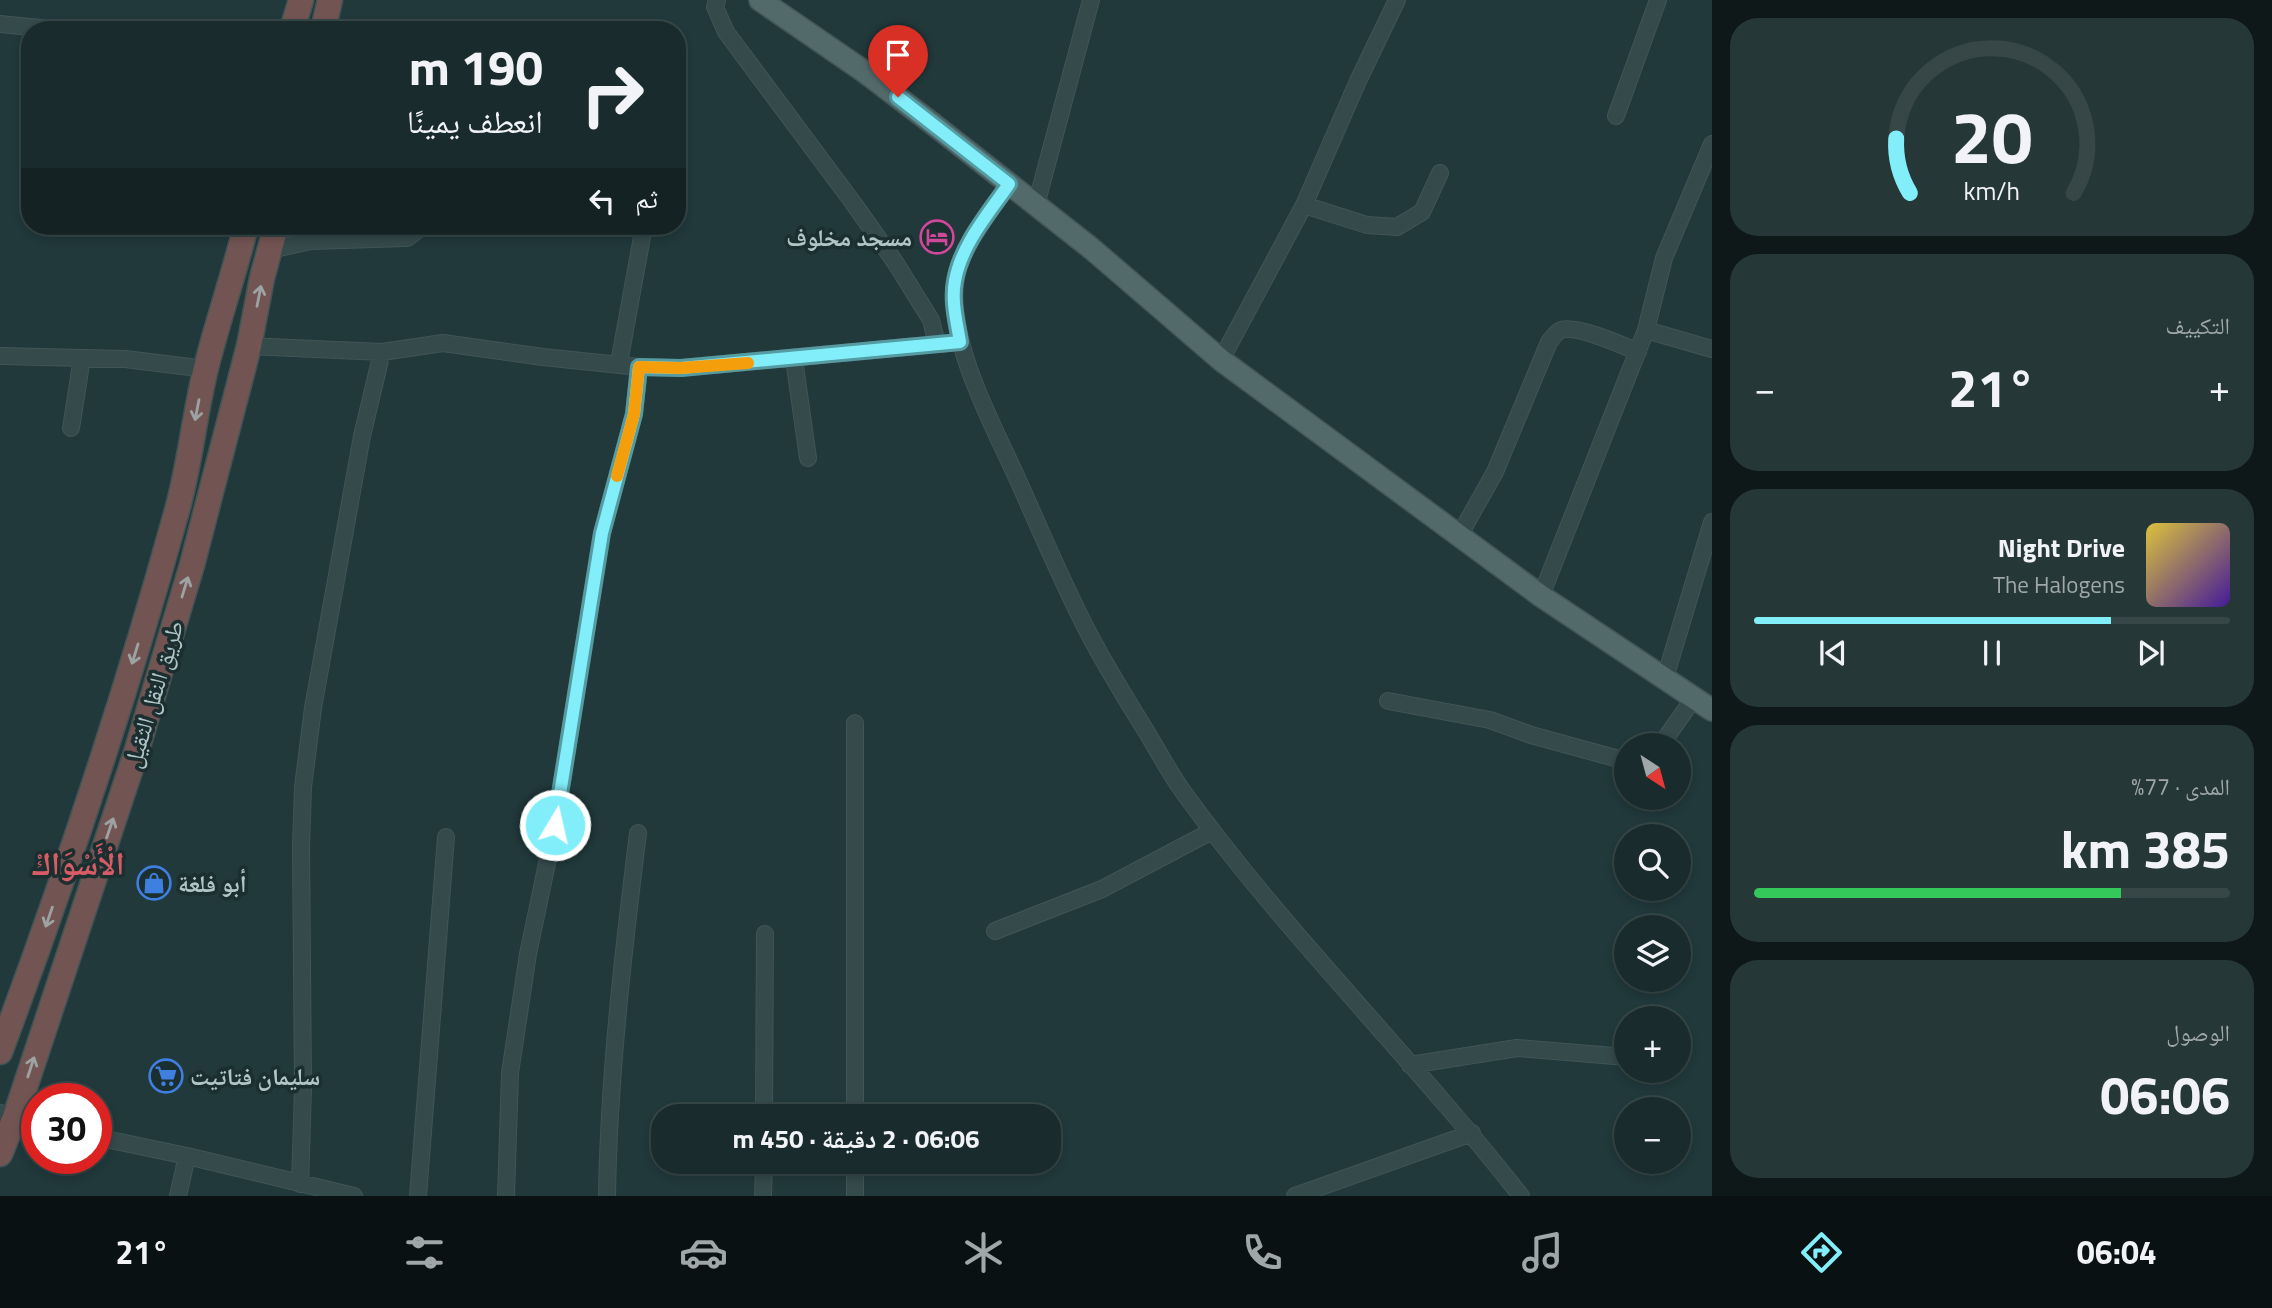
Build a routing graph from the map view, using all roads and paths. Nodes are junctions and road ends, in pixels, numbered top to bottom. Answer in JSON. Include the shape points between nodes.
{"nodes":[{"id":1,"x":301,"y":0,"type":"edge"},
{"id":2,"x":330,"y":0,"type":"edge"},
{"id":3,"x":717,"y":0,"type":"edge"},
{"id":4,"x":760,"y":0,"type":"edge"},
{"id":5,"x":1091,"y":0,"type":"edge"},
{"id":6,"x":1397,"y":0,"type":"edge"},
{"id":7,"x":1658,"y":0,"type":"edge"},
{"id":8,"x":295,"y":21,"type":"edge"},
{"id":9,"x":325,"y":21,"type":"edge"},
{"id":10,"x":0,"y":24,"type":"edge"},
{"id":11,"x":21,"y":26,"type":"edge"},
{"id":12,"x":1616,"y":116,"type":"dead end"},
{"id":13,"x":1712,"y":144,"type":"edge"},
{"id":14,"x":1440,"y":173,"type":"dead end"},
{"id":15,"x":1009,"y":184,"type":"junction"},
{"id":16,"x":1036,"y":205,"type":"junction"},
{"id":17,"x":1304,"y":205,"type":"junction"},
{"id":18,"x":244,"y":235,"type":"edge"},
{"id":19,"x":411,"y":235,"type":"edge"},
{"id":20,"x":642,"y":235,"type":"edge"},
{"id":21,"x":273,"y":238,"type":"edge"},
{"id":22,"x":1646,"y":330,"type":"junction"},
{"id":23,"x":960,"y":342,"type":"junction"},
{"id":24,"x":937,"y":344,"type":"junction"},
{"id":25,"x":249,"y":346,"type":"junction"},
{"id":26,"x":1712,"y":349,"type":"edge"},
{"id":27,"x":382,"y":352,"type":"junction"},
{"id":28,"x":1638,"y":352,"type":"junction"},
{"id":29,"x":0,"y":356,"type":"edge"},
{"id":30,"x":82,"y":358,"type":"junction"},
{"id":31,"x":794,"y":359,"type":"junction"},
{"id":32,"x":1221,"y":360,"type":"junction"},
{"id":33,"x":618,"y":363,"type":"junction"},
{"id":34,"x":639,"y":367,"type":"junction"},
{"id":35,"x":206,"y":369,"type":"junction"},
{"id":36,"x":71,"y":428,"type":"dead end"},
{"id":37,"x":808,"y":458,"type":"dead end"},
{"id":38,"x":1712,"y":522,"type":"edge"},
{"id":39,"x":1459,"y":536,"type":"junction"},
{"id":40,"x":1541,"y":596,"type":"junction"},
{"id":41,"x":1665,"y":678,"type":"junction"},
{"id":42,"x":1388,"y":701,"type":"dead end"},
{"id":43,"x":1703,"y":704,"type":"edge"},
{"id":44,"x":855,"y":723,"type":"dead end"},
{"id":45,"x":1673,"y":733,"type":"edge"},
{"id":46,"x":1614,"y":758,"type":"edge"},
{"id":47,"x":1212,"y":831,"type":"junction"},
{"id":48,"x":638,"y":833,"type":"dead end"},
{"id":49,"x":446,"y":836,"type":"dead end"},
{"id":50,"x":995,"y":931,"type":"dead end"},
{"id":51,"x":765,"y":934,"type":"dead end"},
{"id":52,"x":0,"y":1052,"type":"edge"},
{"id":53,"x":1614,"y":1056,"type":"edge"},
{"id":54,"x":1410,"y":1065,"type":"junction"},
{"id":55,"x":764,"y":1104,"type":"edge"},
{"id":56,"x":855,"y":1104,"type":"edge"},
{"id":57,"x":17,"y":1118,"type":"edge"},
{"id":58,"x":1472,"y":1133,"type":"junction"},
{"id":59,"x":112,"y":1140,"type":"edge"},
{"id":60,"x":0,"y":1154,"type":"edge"},
{"id":61,"x":187,"y":1156,"type":"junction"},
{"id":62,"x":764,"y":1174,"type":"edge"},
{"id":63,"x":855,"y":1174,"type":"edge"},
{"id":64,"x":300,"y":1184,"type":"junction"},
{"id":65,"x":178,"y":1196,"type":"edge"},
{"id":66,"x":354,"y":1196,"type":"edge"},
{"id":67,"x":418,"y":1196,"type":"edge"},
{"id":68,"x":506,"y":1196,"type":"edge"},
{"id":69,"x":607,"y":1196,"type":"edge"},
{"id":70,"x":763,"y":1196,"type":"edge"},
{"id":71,"x":855,"y":1196,"type":"edge"},
{"id":72,"x":1295,"y":1196,"type":"edge"},
{"id":73,"x":1521,"y":1196,"type":"edge"}],
"edges":[{"from":1,"to":8,"type":"highway"},
{"from":2,"to":9,"type":"highway"},
{"from":3,"to":24,"type":"street","via":[[715,7],[726,32],[917,296],[931,320]]},
{"from":4,"to":15,"type":"main road","via":[[862,70]]},
{"from":5,"to":16,"type":"street"},
{"from":6,"to":17,"type":"street"},
{"from":7,"to":12,"type":"street"},
{"from":10,"to":11,"type":"street"},
{"from":13,"to":22,"type":"street","via":[[1664,258]]},
{"from":14,"to":17,"type":"street","via":[[1422,212],[1396,227],[1367,225]]},
{"from":15,"to":16,"type":"main road"},
{"from":15,"to":23,"type":"street","via":[[971,240],[955,281]]},
{"from":16,"to":32,"type":"main road"},
{"from":17,"to":32,"type":"street"},
{"from":18,"to":35,"type":"highway","name":"طريق النقل الثقيل"},
{"from":19,"to":21,"type":"street","via":[[311,241]]},
{"from":20,"to":33,"type":"street"},
{"from":25,"to":21,"type":"highway","name":"طريق النقل الثقيل","one_way":true},
{"from":22,"to":26,"type":"street"},
{"from":22,"to":28,"type":"street"},
{"from":23,"to":24,"type":"street"},
{"from":23,"to":47,"type":"street","via":[[988,415],[1087,632],[1181,790]]},
{"from":24,"to":31,"type":"street"},
{"from":25,"to":27,"type":"street"},
{"from":57,"to":25,"type":"highway","name":"طريق النقل الثقيل","one_way":true,"via":[[136,753],[192,565]]},
{"from":27,"to":33,"type":"street","via":[[443,342]]},
{"from":27,"to":64,"type":"street","via":[[362,436],[303,787]]},
{"from":28,"to":39,"type":"street","via":[[1594,335],[1558,331],[1549,342],[1494,472]]},
{"from":28,"to":40,"type":"street"},
{"from":29,"to":30,"type":"street"},
{"from":30,"to":35,"type":"street"},
{"from":30,"to":36,"type":"street"},
{"from":31,"to":34,"type":"street"},
{"from":31,"to":37,"type":"street"},
{"from":32,"to":39,"type":"main road"},
{"from":33,"to":34,"type":"street"},
{"from":34,"to":68,"type":"street","via":[[634,414],[602,533],[555,825],[528,954],[510,1073]]},
{"from":35,"to":52,"type":"highway","name":"طريق النقل الثقيل","one_way":true,"via":[[177,510],[133,659],[88,804]]},
{"from":38,"to":41,"type":"street"},
{"from":39,"to":40,"type":"main road"},
{"from":40,"to":41,"type":"main road"},
{"from":41,"to":43,"type":"main road"},
{"from":42,"to":46,"type":"street","via":[[1490,720]]},
{"from":43,"to":45,"type":"street"},
{"from":44,"to":56,"type":"street"},
{"from":47,"to":50,"type":"street","via":[[1102,889]]},
{"from":47,"to":54,"type":"street"},
{"from":48,"to":69,"type":"street","via":[[610,1090]]},
{"from":49,"to":67,"type":"street"},
{"from":51,"to":55,"type":"street"},
{"from":53,"to":54,"type":"street","via":[[1517,1048]]},
{"from":54,"to":58,"type":"street"},
{"from":57,"to":60,"type":"highway","name":"طريق النقل الثقيل"},
{"from":58,"to":72,"type":"street"},
{"from":58,"to":73,"type":"street"},
{"from":59,"to":61,"type":"street"},
{"from":61,"to":64,"type":"street"},
{"from":61,"to":65,"type":"street"},
{"from":62,"to":70,"type":"street"},
{"from":63,"to":71,"type":"street"},
{"from":64,"to":66,"type":"street"}]}
